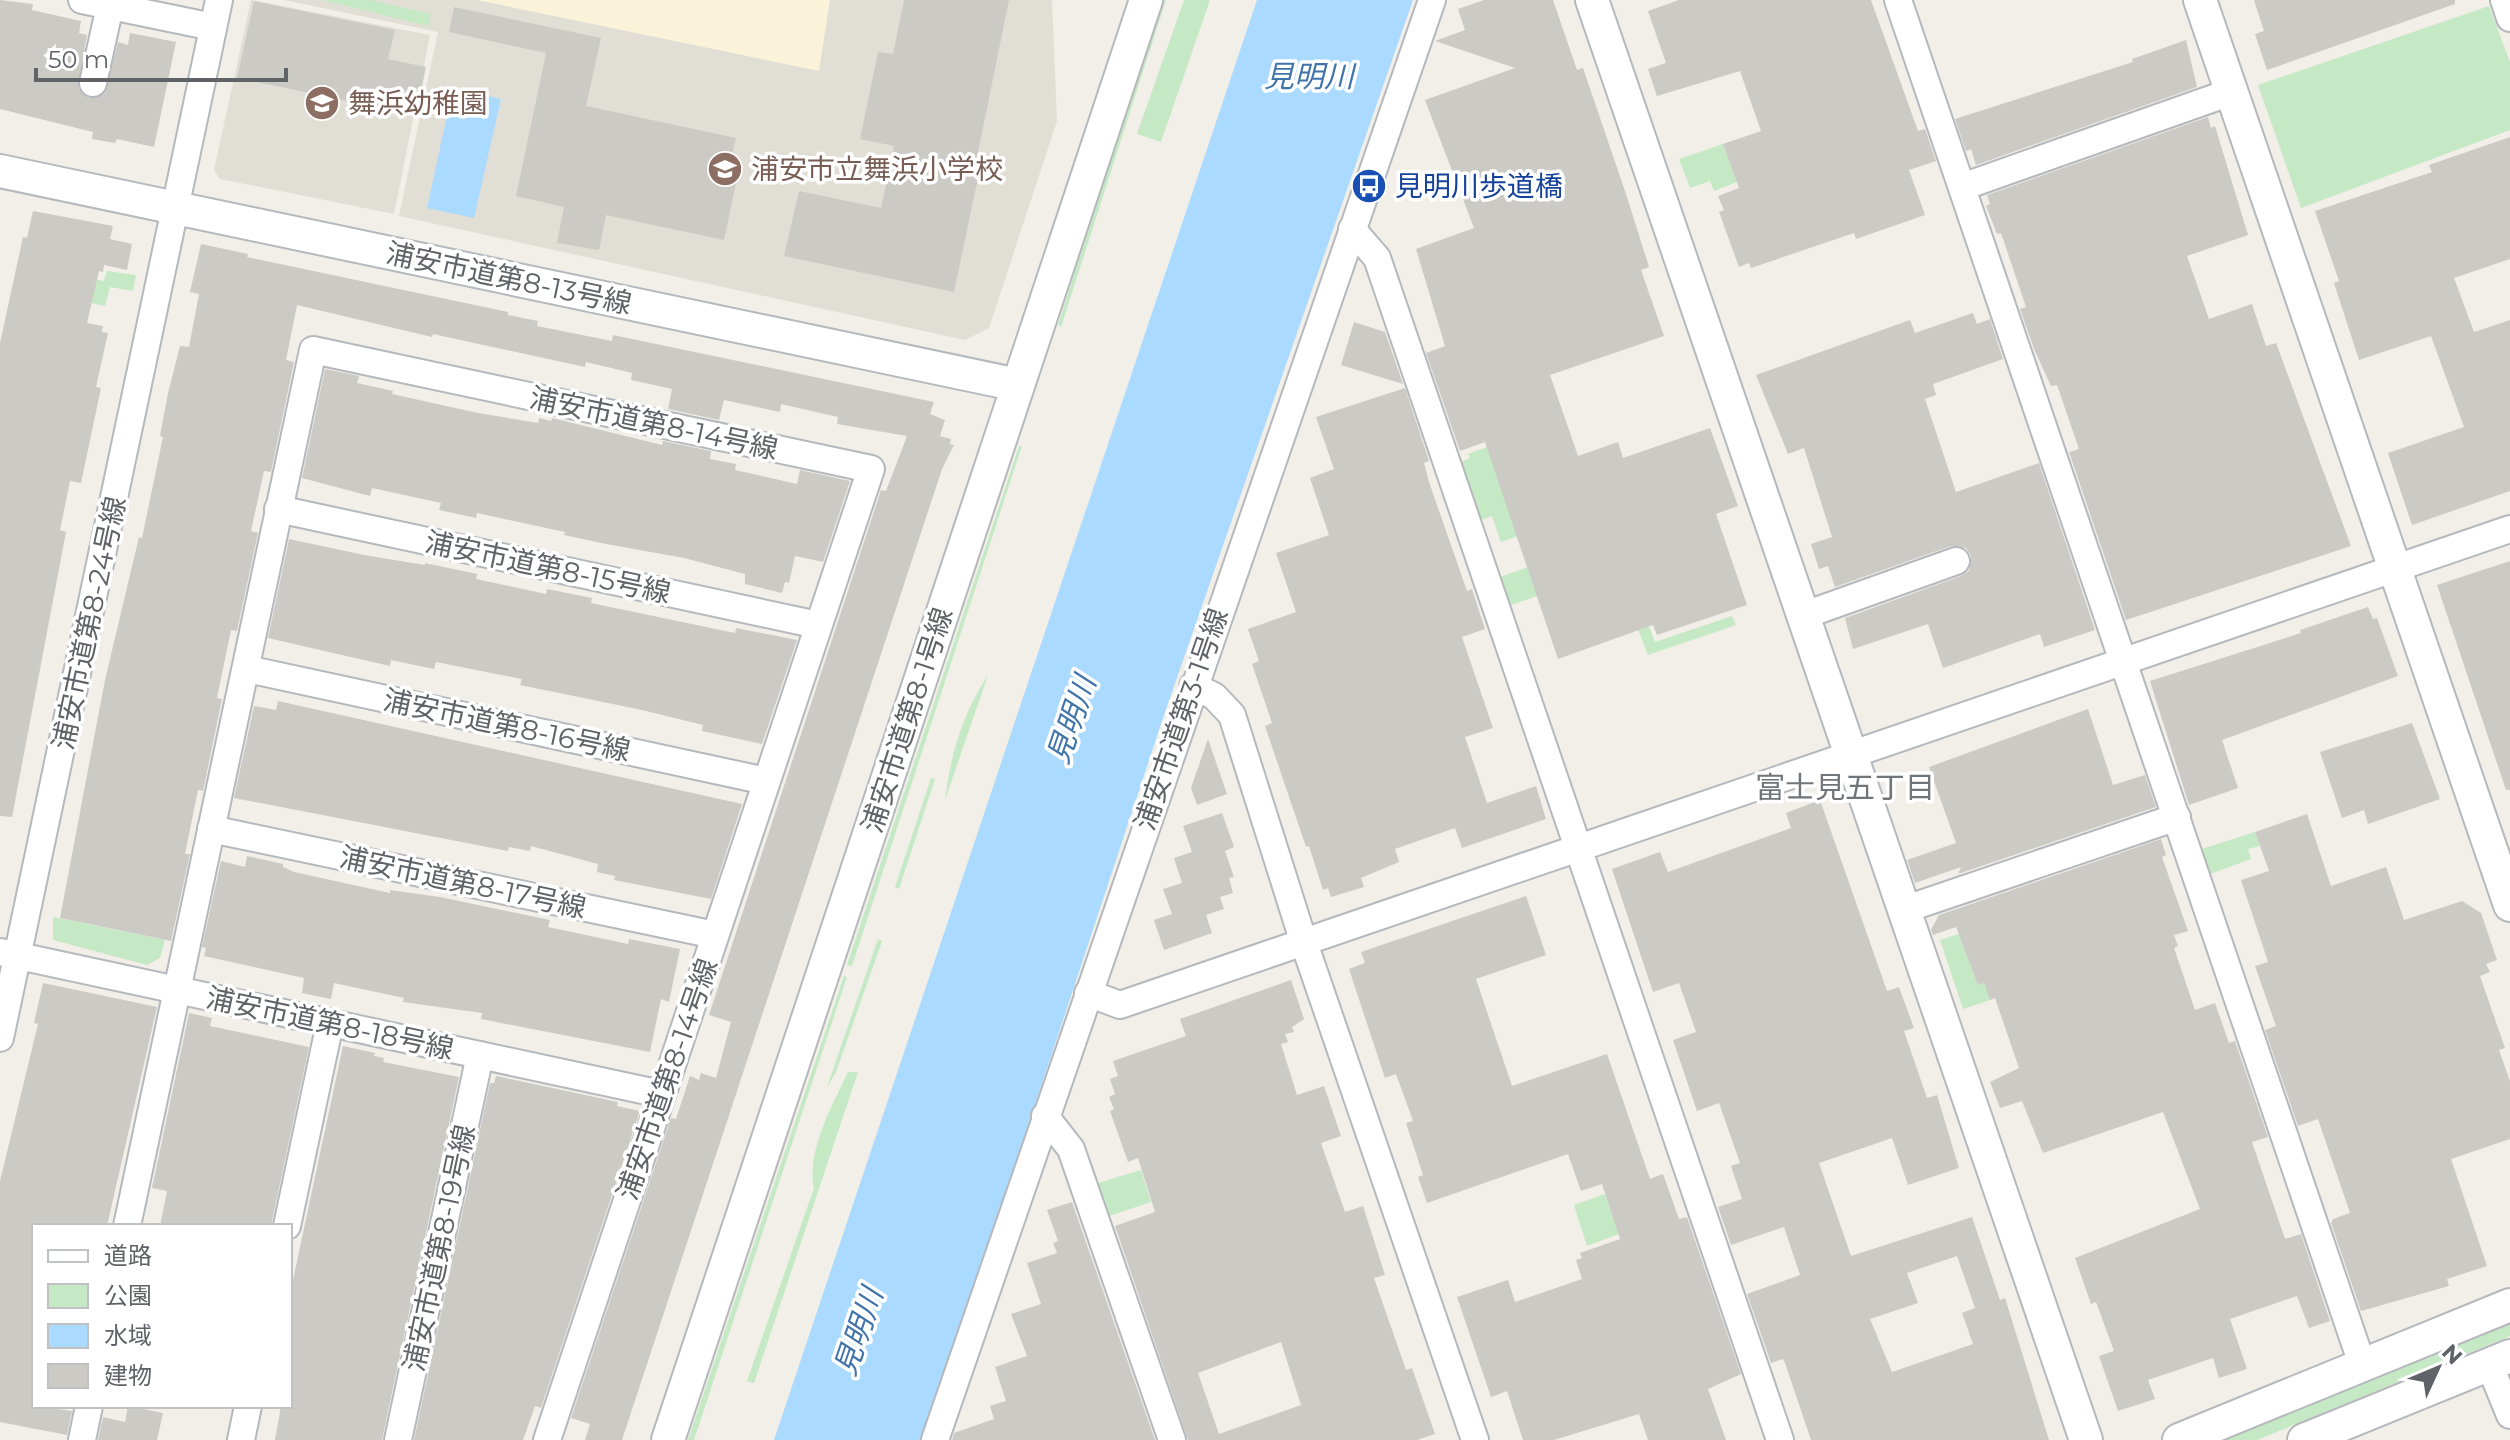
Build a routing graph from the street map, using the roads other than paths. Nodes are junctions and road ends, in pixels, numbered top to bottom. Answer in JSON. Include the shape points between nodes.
{"nodes":[{"id":1,"x":82,"y":0,"type":"edge"},
{"id":2,"x":219,"y":0,"type":"edge"},
{"id":3,"x":1146,"y":0,"type":"edge"},
{"id":4,"x":1432,"y":0,"type":"edge"},
{"id":5,"x":1592,"y":0,"type":"edge"},
{"id":6,"x":1898,"y":0,"type":"edge"},
{"id":7,"x":2200,"y":0,"type":"edge"},
{"id":8,"x":2504,"y":0,"type":"edge"},
{"id":9,"x":110,"y":6,"type":"junction"},
{"id":10,"x":2510,"y":18,"type":"edge"},
{"id":11,"x":213,"y":27,"type":"junction"},
{"id":12,"x":93,"y":83,"type":"dead end"},
{"id":13,"x":2231,"y":92,"type":"junction"},
{"id":14,"x":0,"y":171,"type":"edge"},
{"id":15,"x":1962,"y":187,"type":"junction"},
{"id":16,"x":178,"y":208,"type":"junction"},
{"id":17,"x":1352,"y":229,"type":"junction"},
{"id":18,"x":1018,"y":385,"type":"junction"},
{"id":19,"x":278,"y":509,"type":"junction"},
{"id":20,"x":2510,"y":529,"type":"edge"},
{"id":21,"x":1956,"y":561,"type":"dead end"},
{"id":22,"x":2395,"y":568,"type":"junction"},
{"id":23,"x":1802,"y":616,"type":"junction"},
{"id":24,"x":818,"y":625,"type":"junction"},
{"id":25,"x":2124,"y":663,"type":"junction"},
{"id":26,"x":247,"y":669,"type":"junction"},
{"id":27,"x":1193,"y":686,"type":"junction"},
{"id":28,"x":1850,"y":756,"type":"junction"},
{"id":29,"x":766,"y":781,"type":"junction"},
{"id":30,"x":2177,"y":817,"type":"junction"},
{"id":31,"x":211,"y":829,"type":"junction"},
{"id":32,"x":1576,"y":848,"type":"junction"},
{"id":33,"x":2510,"y":905,"type":"edge"},
{"id":34,"x":1903,"y":910,"type":"junction"},
{"id":35,"x":715,"y":935,"type":"junction"},
{"id":36,"x":1303,"y":940,"type":"junction"},
{"id":37,"x":9,"y":954,"type":"edge"},
{"id":38,"x":177,"y":990,"type":"junction"},
{"id":39,"x":1088,"y":993,"type":"junction"},
{"id":40,"x":330,"y":1023,"type":"junction"},
{"id":41,"x":0,"y":1038,"type":"edge"},
{"id":42,"x":480,"y":1055,"type":"junction"},
{"id":43,"x":661,"y":1094,"type":"junction"},
{"id":44,"x":1045,"y":1116,"type":"junction"},
{"id":45,"x":127,"y":1224,"type":"edge"},
{"id":46,"x":287,"y":1224,"type":"edge"},
{"id":47,"x":2510,"y":1305,"type":"edge"},
{"id":48,"x":2500,"y":1360,"type":"edge"},
{"id":49,"x":2363,"y":1367,"type":"junction"},
{"id":50,"x":89,"y":1408,"type":"edge"},
{"id":51,"x":248,"y":1408,"type":"edge"},
{"id":52,"x":2510,"y":1415,"type":"edge"},
{"id":53,"x":82,"y":1440,"type":"edge"},
{"id":54,"x":241,"y":1440,"type":"edge"},
{"id":55,"x":398,"y":1440,"type":"edge"},
{"id":56,"x":547,"y":1440,"type":"edge"},
{"id":57,"x":668,"y":1440,"type":"edge"},
{"id":58,"x":935,"y":1440,"type":"edge"},
{"id":59,"x":1172,"y":1440,"type":"edge"},
{"id":60,"x":1475,"y":1440,"type":"edge"},
{"id":61,"x":1780,"y":1440,"type":"edge"},
{"id":62,"x":2086,"y":1440,"type":"edge"},
{"id":63,"x":2179,"y":1440,"type":"edge"},
{"id":64,"x":2304,"y":1440,"type":"edge"}],
"edges":[{"from":1,"to":9,"type":"street"},
{"from":2,"to":11,"type":"street","name":"浦安市道第8-24号線"},
{"from":3,"to":18,"type":"street","name":"浦安市道第8-1号線"},
{"from":4,"to":17,"type":"street","name":"浦安市道第3-1号線"},
{"from":5,"to":23,"type":"street"},
{"from":6,"to":15,"type":"street"},
{"from":7,"to":13,"type":"street"},
{"from":8,"to":10,"type":"street"},
{"from":9,"to":11,"type":"street"},
{"from":9,"to":12,"type":"street"},
{"from":11,"to":16,"type":"street","name":"浦安市道第8-24号線"},
{"from":13,"to":15,"type":"street"},
{"from":13,"to":22,"type":"street"},
{"from":14,"to":16,"type":"street","name":"浦安市道第8-13号線"},
{"from":15,"to":25,"type":"street"},
{"from":16,"to":18,"type":"street","name":"浦安市道第8-13号線"},
{"from":16,"to":37,"type":"street","name":"浦安市道第8-24号線"},
{"from":17,"to":27,"type":"street","name":"浦安市道第3-1号線"},
{"from":17,"to":32,"type":"street","via":[[1377,258]]},
{"from":18,"to":57,"type":"street","name":"浦安市道第8-1号線"},
{"from":19,"to":24,"type":"street","name":"浦安市道第8-15号線"},
{"from":19,"to":24,"type":"street","name":"浦安市道第8-14号線","via":[[313,350],[871,469]]},
{"from":19,"to":26,"type":"street","name":"浦安市道第8-14号線"},
{"from":20,"to":22,"type":"street"},
{"from":21,"to":23,"type":"street"},
{"from":22,"to":25,"type":"street"},
{"from":22,"to":33,"type":"street"},
{"from":23,"to":28,"type":"street"},
{"from":24,"to":29,"type":"street","name":"浦安市道第8-14号線"},
{"from":25,"to":28,"type":"street"},
{"from":25,"to":30,"type":"street"},
{"from":26,"to":29,"type":"street","name":"浦安市道第8-16号線"},
{"from":26,"to":31,"type":"street","name":"浦安市道第8-14号線"},
{"from":27,"to":36,"type":"street","via":[[1214,696],[1232,715]]},
{"from":27,"to":39,"type":"street","name":"浦安市道第3-1号線"},
{"from":28,"to":32,"type":"street"},
{"from":28,"to":34,"type":"street"},
{"from":29,"to":35,"type":"street","name":"浦安市道第8-14号線"},
{"from":30,"to":34,"type":"street"},
{"from":30,"to":49,"type":"street"},
{"from":31,"to":35,"type":"street","name":"浦安市道第8-17号線"},
{"from":31,"to":38,"type":"street","name":"浦安市道第8-14号線"},
{"from":32,"to":36,"type":"street"},
{"from":32,"to":61,"type":"street"},
{"from":34,"to":62,"type":"street"},
{"from":35,"to":43,"type":"street","name":"浦安市道第8-14号線"},
{"from":36,"to":39,"type":"street","via":[[1120,1005]]},
{"from":36,"to":60,"type":"street"},
{"from":37,"to":38,"type":"street","name":"浦安市道第8-18号線"},
{"from":37,"to":41,"type":"street","name":"浦安市道第8-24号線"},
{"from":38,"to":40,"type":"street","name":"浦安市道第8-18号線"},
{"from":38,"to":45,"type":"street","name":"浦安市道第8-14号線"},
{"from":39,"to":44,"type":"street","name":"浦安市道第3-1号線"},
{"from":40,"to":42,"type":"street","name":"浦安市道第8-18号線"},
{"from":40,"to":46,"type":"street"},
{"from":42,"to":43,"type":"street","name":"浦安市道第8-18号線"},
{"from":42,"to":55,"type":"street","name":"浦安市道第8-19号線"},
{"from":43,"to":56,"type":"street","name":"浦安市道第8-14号線"},
{"from":44,"to":58,"type":"street","name":"浦安市道第3-1号線"},
{"from":44,"to":59,"type":"street","via":[[1071,1149]]},
{"from":47,"to":49,"type":"street"},
{"from":48,"to":52,"type":"street"},
{"from":48,"to":64,"type":"street"},
{"from":49,"to":63,"type":"street"},
{"from":50,"to":53,"type":"street"},
{"from":51,"to":54,"type":"street"}]}
